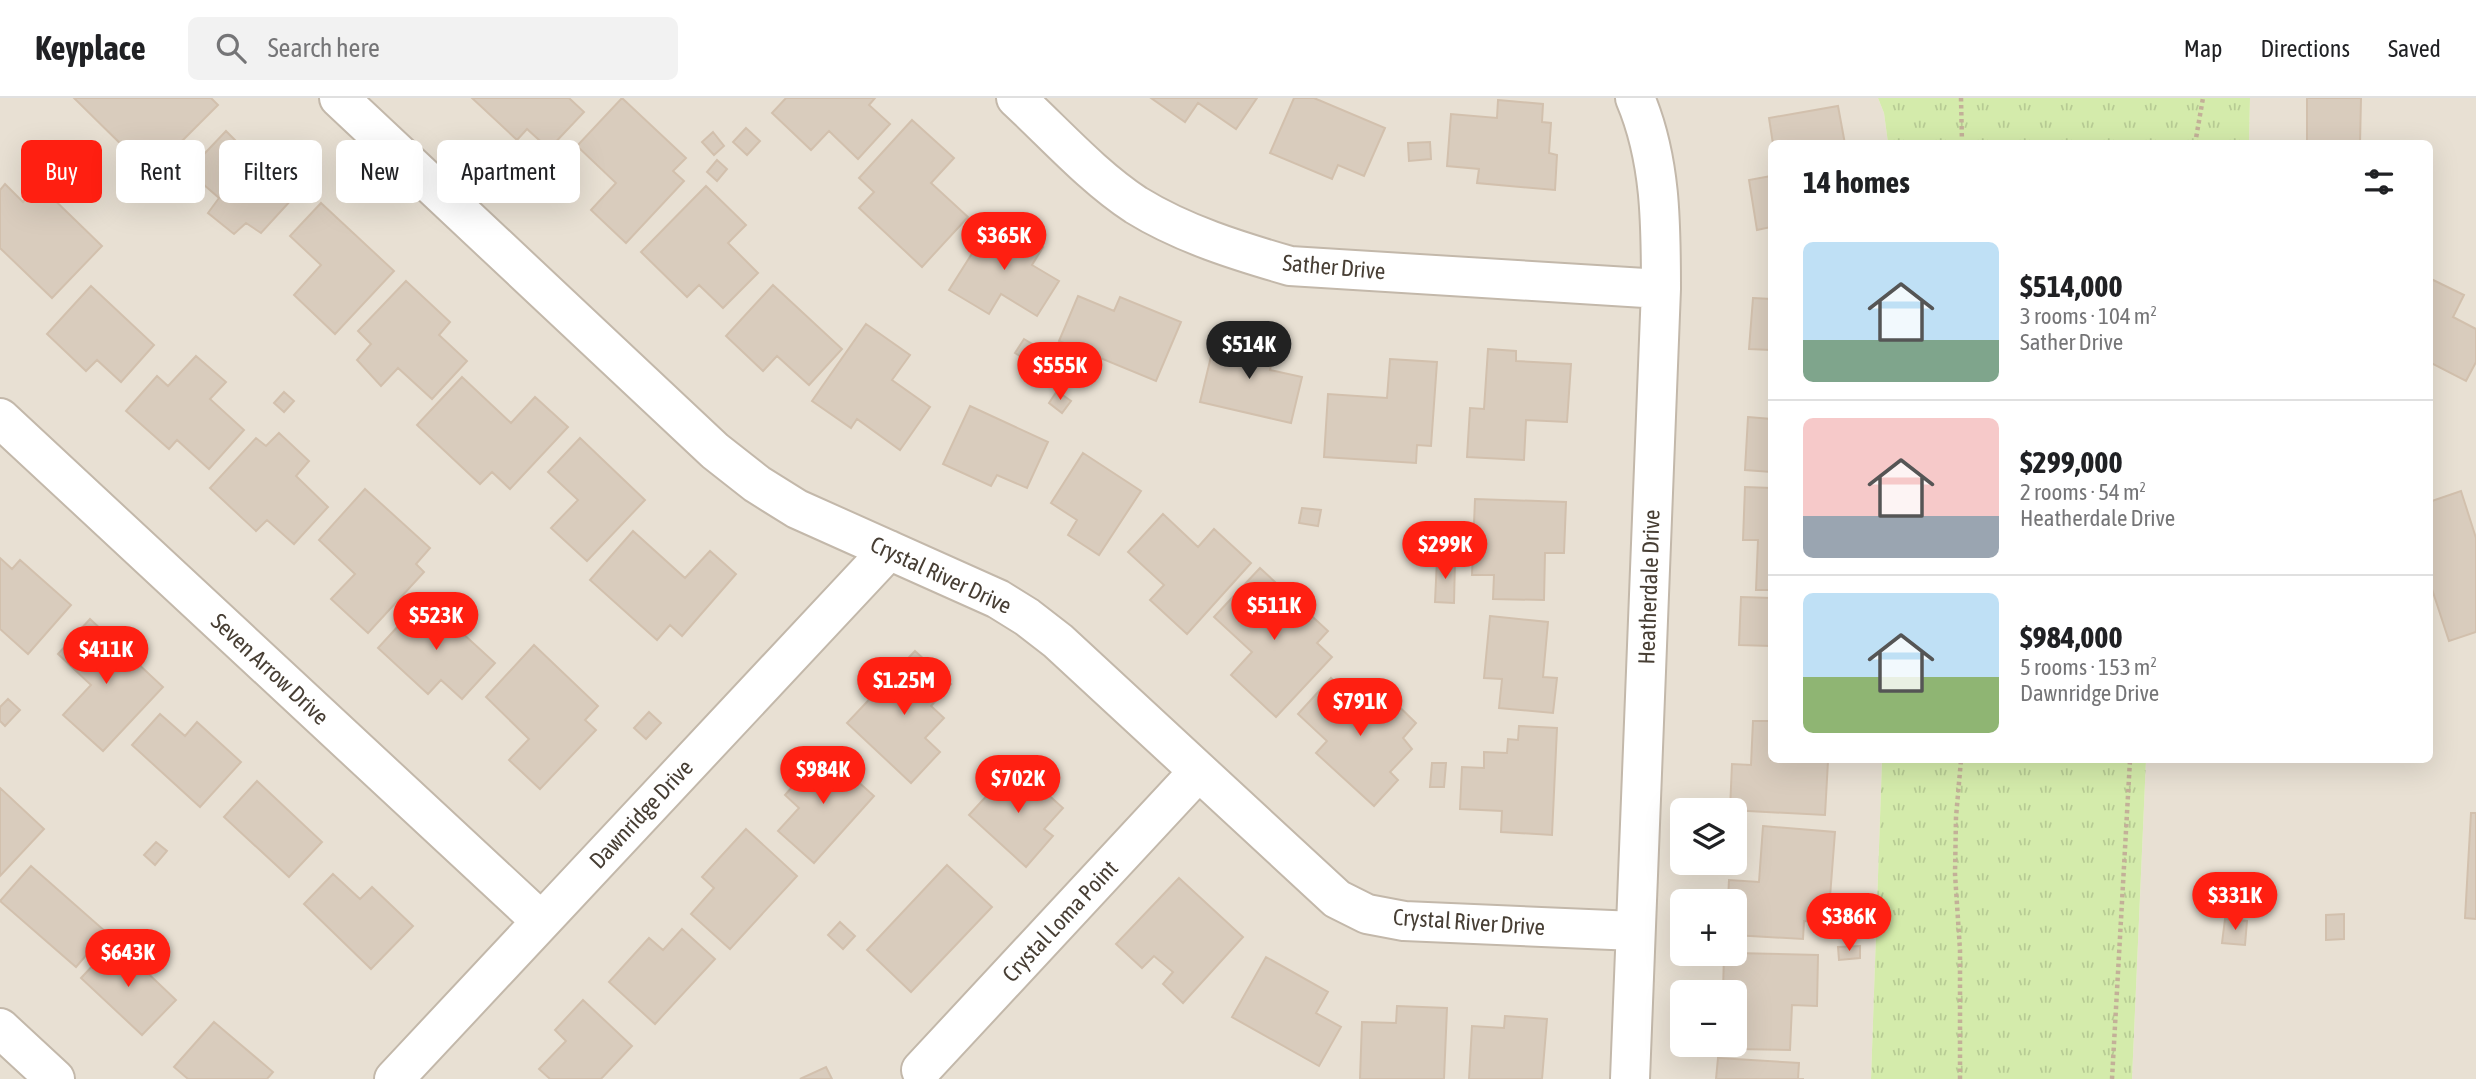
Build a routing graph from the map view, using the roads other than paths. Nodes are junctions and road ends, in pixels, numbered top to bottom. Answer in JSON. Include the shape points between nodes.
{"nodes":[{"id":1,"x":340,"y":98,"type":"edge"},
{"id":2,"x":1016,"y":98,"type":"edge"},
{"id":3,"x":1635,"y":98,"type":"edge"},
{"id":4,"x":1661,"y":289,"type":"junction"},
{"id":5,"x":0,"y":418,"type":"edge"},
{"id":6,"x":888,"y":550,"type":"junction"},
{"id":7,"x":1198,"y":772,"type":"junction"},
{"id":8,"x":541,"y":921,"type":"junction"},
{"id":9,"x":1635,"y":931,"type":"junction"},
{"id":10,"x":0,"y":1028,"type":"edge"},
{"id":11,"x":921,"y":1070,"type":"dead end"},
{"id":12,"x":55,"y":1079,"type":"edge"},
{"id":13,"x":394,"y":1079,"type":"edge"},
{"id":14,"x":1630,"y":1079,"type":"edge"}],
"edges":[{"from":1,"to":6,"type":"street","name":"Crystal River Drive","via":[[715,451],[797,509]]},
{"from":2,"to":4,"type":"street","name":"Sather Drive","via":[[1137,205],[1237,251],[1290,266]]},
{"from":3,"to":4,"type":"street","name":"Heatherdale Drive","via":[[1654,164],[1661,221]]},
{"from":4,"to":9,"type":"street","name":"Heatherdale Drive"},
{"from":5,"to":8,"type":"street","name":"Seven Arrow Drive"},
{"from":6,"to":7,"type":"street","name":"Crystal River Drive","via":[[966,583],[1027,617]]},
{"from":6,"to":8,"type":"street","name":"Dawnridge Drive"},
{"from":7,"to":9,"type":"street","name":"Crystal River Drive","via":[[1337,899],[1367,914],[1404,921]]},
{"from":7,"to":11,"type":"street","name":"Crystal Loma Point"},
{"from":8,"to":13,"type":"street","name":"Dawnridge Drive"},
{"from":9,"to":14,"type":"street","name":"Heatherdale Drive"},
{"from":10,"to":12,"type":"street"}]}
